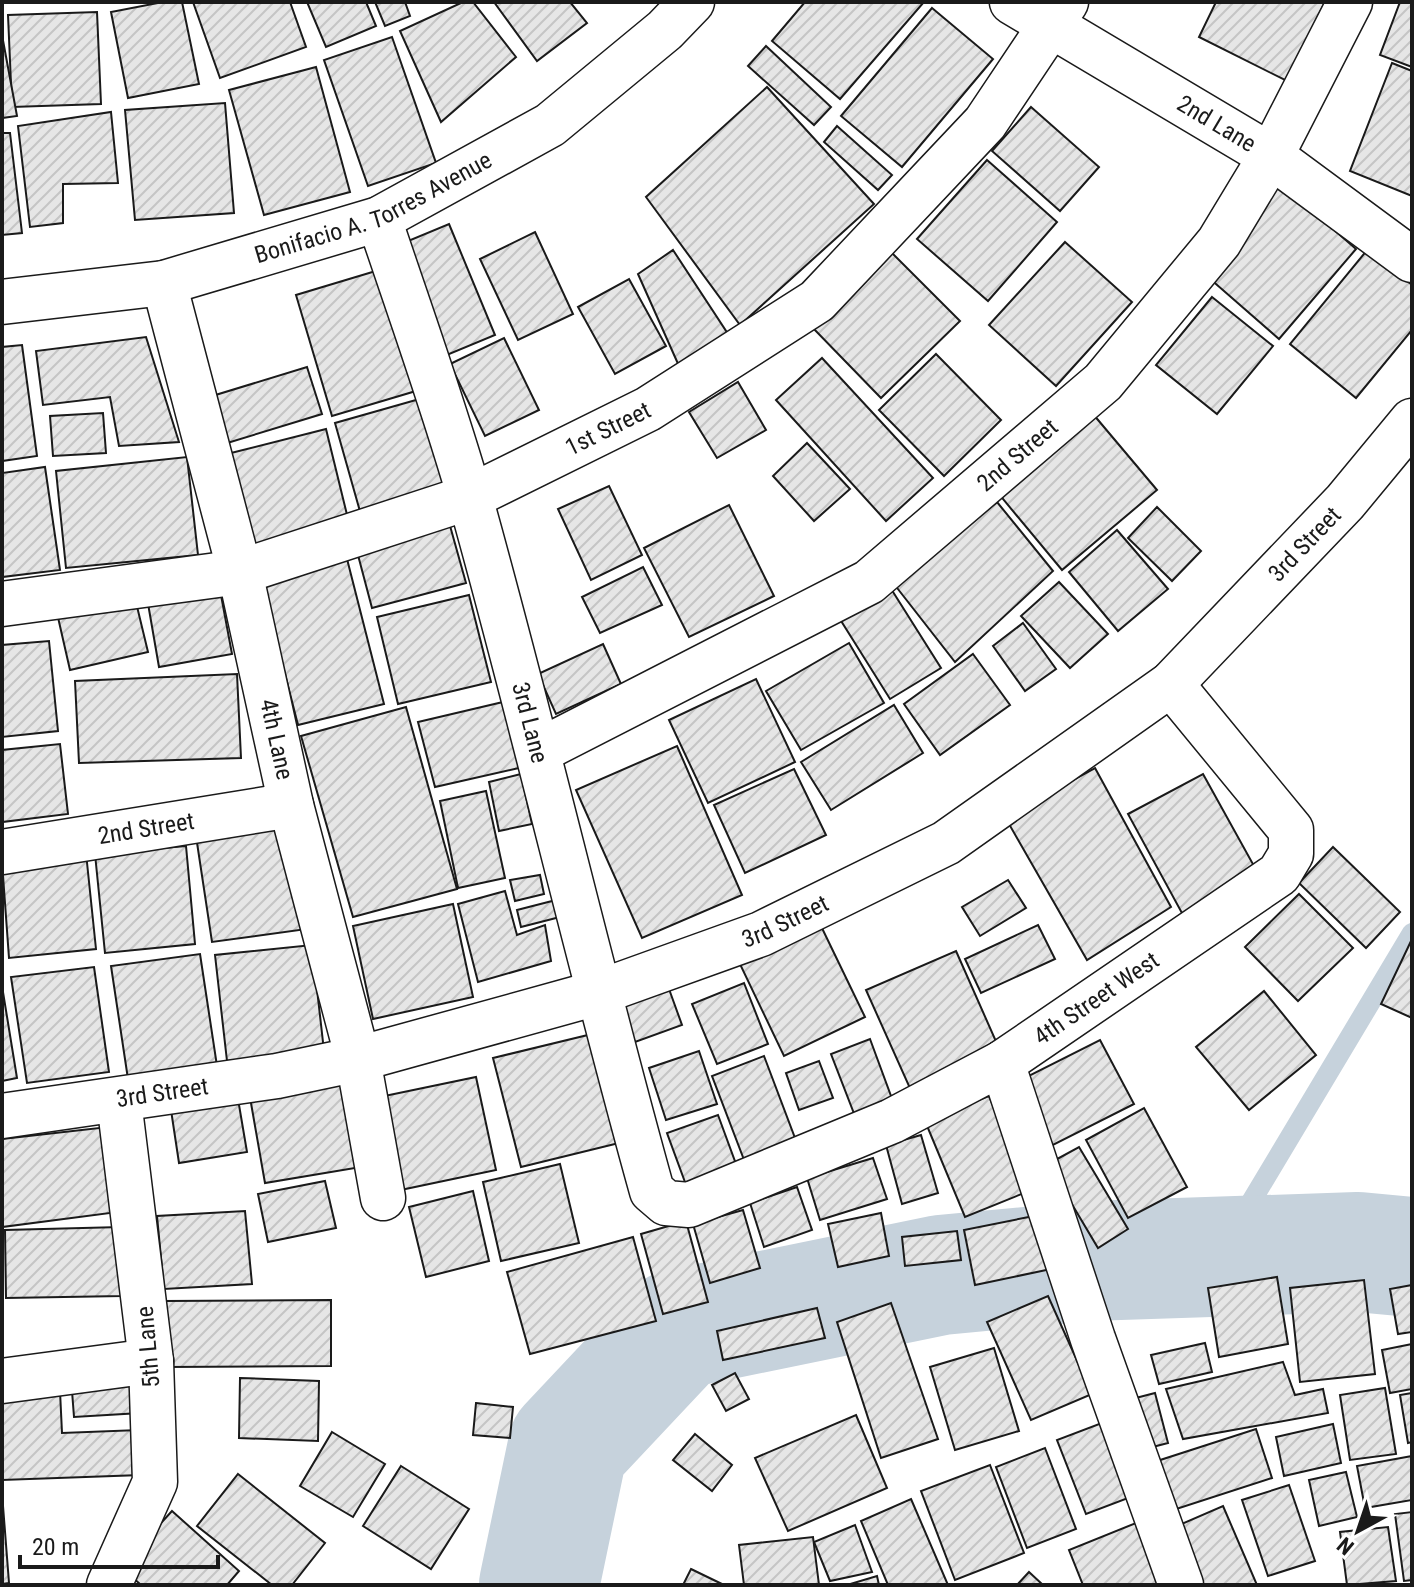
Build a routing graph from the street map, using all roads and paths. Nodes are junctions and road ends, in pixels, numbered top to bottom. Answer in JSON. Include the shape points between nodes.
{"nodes":[{"id":1,"x":692,"y":2,"type":"edge"},
{"id":2,"x":1012,"y":2,"type":"edge"},
{"id":3,"x":1350,"y":2,"type":"edge"},
{"id":4,"x":1058,"y":14,"type":"edge"},
{"id":5,"x":1271,"y":156,"type":"junction"},
{"id":6,"x":379,"y":219,"type":"junction"},
{"id":7,"x":1412,"y":260,"type":"edge"},
{"id":8,"x":164,"y":283,"type":"junction"},
{"id":9,"x":2,"y":302,"type":"edge"},
{"id":10,"x":1412,"y":421,"type":"edge"},
{"id":11,"x":470,"y":497,"type":"junction"},
{"id":12,"x":240,"y":572,"type":"junction"},
{"id":13,"x":2,"y":604,"type":"edge"},
{"id":14,"x":1171,"y":684,"type":"junction"},
{"id":15,"x":539,"y":751,"type":"junction"},
{"id":16,"x":291,"y":805,"type":"junction"},
{"id":17,"x":2,"y":852,"type":"edge"},
{"id":18,"x":597,"y":993,"type":"junction"},
{"id":19,"x":358,"y":1059,"type":"junction"},
{"id":20,"x":1002,"y":1063,"type":"junction"},
{"id":21,"x":119,"y":1101,"type":"junction"},
{"id":22,"x":2,"y":1116,"type":"edge"},
{"id":23,"x":383,"y":1198,"type":"dead end"},
{"id":24,"x":689,"y":1205,"type":"joint"},
{"id":25,"x":151,"y":1361,"type":"junction"},
{"id":26,"x":2,"y":1381,"type":"edge"},
{"id":27,"x":109,"y":1585,"type":"edge"},
{"id":28,"x":1181,"y":1585,"type":"edge"}],
"edges":[{"from":1,"to":6,"type":"street","name":"Bonifacio A. Torres Avenue","via":[[550,125]]},
{"from":2,"to":4,"type":"street","name":"2nd Lane"},
{"from":3,"to":5,"type":"street","name":"2nd Street"},
{"from":4,"to":5,"type":"street","name":"2nd Lane"},
{"from":4,"to":11,"type":"street","name":"1st Street","via":[[985,123],[817,301],[648,409]]},
{"from":5,"to":7,"type":"street","name":"2nd Lane"},
{"from":5,"to":15,"type":"street","name":"2nd Street","via":[[1219,242],[1103,382],[869,582]]},
{"from":6,"to":8,"type":"street","name":"Bonifacio A. Torres Avenue"},
{"from":6,"to":11,"type":"street","name":"3rd Lane"},
{"from":8,"to":9,"type":"street","name":"Bonifacio A. Torres Avenue"},
{"from":8,"to":12,"type":"street","name":"4th Lane"},
{"from":10,"to":14,"type":"street","name":"3rd Street","via":[[1345,502]]},
{"from":11,"to":12,"type":"street","name":"1st Street"},
{"from":11,"to":15,"type":"street","name":"3rd Lane"},
{"from":12,"to":13,"type":"street","name":"1st Street"},
{"from":12,"to":16,"type":"street","name":"4th Lane"},
{"from":14,"to":18,"type":"street","name":"3rd Street","via":[[946,843],[761,934]]},
{"from":14,"to":20,"type":"street","name":"4th Street West","via":[[1291,830],[1291,854],[1279,874],[1227,913]]},
{"from":15,"to":18,"type":"street","name":"3rd Lane"},
{"from":16,"to":17,"type":"street","name":"2nd Street"},
{"from":16,"to":19,"type":"street","name":"4th Lane"},
{"from":18,"to":19,"type":"street","name":"3rd Street"},
{"from":18,"to":24,"type":"street","name":"3rd Lane","via":[[652,1191],[666,1203]]},
{"from":19,"to":21,"type":"street","name":"3rd Street"},
{"from":19,"to":23,"type":"street","name":"4th Lane"},
{"from":20,"to":24,"type":"street","name":"4th Street West","via":[[892,1121]]},
{"from":20,"to":28,"type":"street"},
{"from":21,"to":22,"type":"street","name":"3rd Street"},
{"from":21,"to":25,"type":"street","name":"5th Lane"},
{"from":25,"to":26,"type":"street"},
{"from":25,"to":27,"type":"street","name":"5th Lane","via":[[155,1482]]}]}
